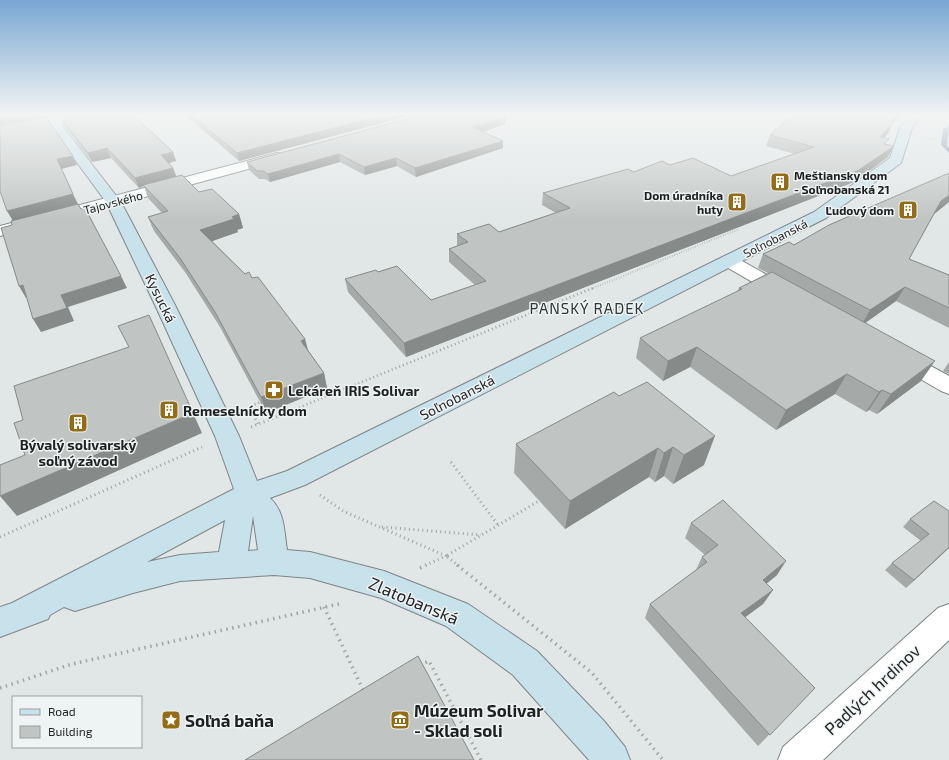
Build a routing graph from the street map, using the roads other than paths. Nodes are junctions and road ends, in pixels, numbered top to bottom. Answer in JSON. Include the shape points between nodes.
{"nodes":[{"id":1,"x":74,"y":149,"type":"edge"},
{"id":2,"x":899,"y":149,"type":"edge"},
{"id":3,"x":291,"y":153,"type":"edge"},
{"id":4,"x":113,"y":202,"type":"junction"},
{"id":5,"x":0,"y":231,"type":"edge"},
{"id":6,"x":729,"y":261,"type":"junction"},
{"id":7,"x":798,"y":300,"type":"edge"},
{"id":8,"x":887,"y":351,"type":"edge"},
{"id":9,"x":949,"y":386,"type":"edge"},
{"id":10,"x":249,"y":494,"type":"junction"},
{"id":11,"x":274,"y":562,"type":"junction"},
{"id":12,"x":232,"y":564,"type":"junction"},
{"id":13,"x":12,"y":618,"type":"edge"},
{"id":14,"x":949,"y":619,"type":"edge"},
{"id":15,"x":612,"y":760,"type":"edge"},
{"id":16,"x":796,"y":760,"type":"edge"}],
"edges":[{"from":1,"to":4,"type":"street","name":"Kysucká"},
{"from":2,"to":6,"type":"street","name":"Soľnobanská","via":[[896,160],[820,215]]},
{"from":3,"to":4,"type":"street","name":"Tajovského"},
{"from":4,"to":5,"type":"street","name":"Tajovského"},
{"from":4,"to":10,"type":"street","name":"Kysucká","via":[[227,436]]},
{"from":6,"to":7,"type":"street","name":"Soľnobanská"},
{"from":6,"to":10,"type":"street","name":"Soľnobanská","via":[[296,478]]},
{"from":8,"to":9,"type":"street"},
{"from":10,"to":11,"type":"street","via":[[268,513]]},
{"from":10,"to":12,"type":"street","via":[[239,511],[235,526]]},
{"from":10,"to":13,"type":"street","name":"Soľnobanská"},
{"from":11,"to":12,"type":"street","name":"Zlatobanská"},
{"from":11,"to":15,"type":"street","name":"Zlatobanská","via":[[310,566],[384,584],[457,615],[525,663]]},
{"from":12,"to":13,"type":"street","name":"Zlatobanská","via":[[180,568],[133,579]]},
{"from":14,"to":16,"type":"street","name":"Padlých hrdinov"}]}
